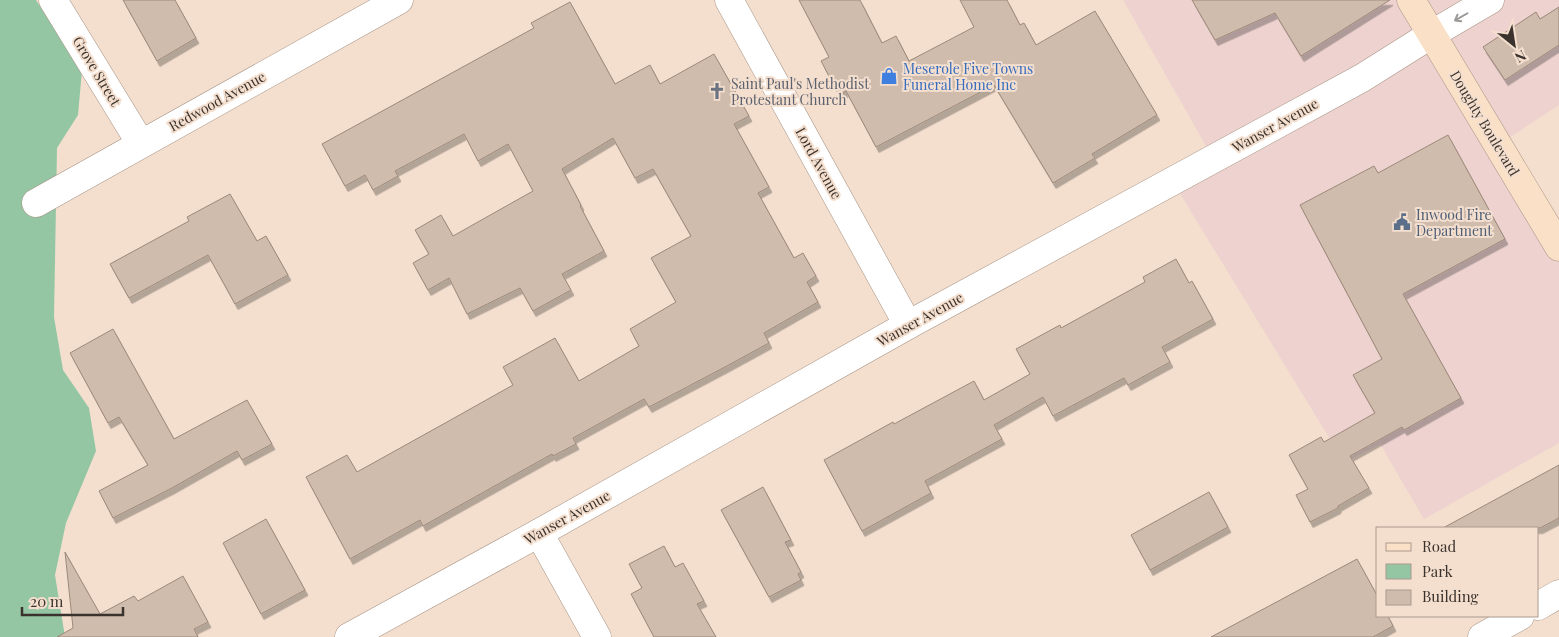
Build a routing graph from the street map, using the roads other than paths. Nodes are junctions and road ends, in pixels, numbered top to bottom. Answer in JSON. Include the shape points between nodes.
{"nodes":[{"id":1,"x":53,"y":0,"type":"edge"},
{"id":2,"x":399,"y":0,"type":"edge"},
{"id":3,"x":729,"y":0,"type":"edge"},
{"id":4,"x":1411,"y":0,"type":"edge"},
{"id":5,"x":1490,"y":0,"type":"edge"},
{"id":6,"x":1432,"y":34,"type":"junction"},
{"id":7,"x":141,"y":144,"type":"junction"},
{"id":8,"x":36,"y":203,"type":"dead end"},
{"id":9,"x":1559,"y":247,"type":"edge"},
{"id":10,"x":908,"y":325,"type":"junction"},
{"id":11,"x":539,"y":533,"type":"junction"},
{"id":12,"x":1559,"y":594,"type":"edge"},
{"id":13,"x":1539,"y":605,"type":"edge"},
{"id":14,"x":1518,"y":617,"type":"edge"},
{"id":15,"x":349,"y":637,"type":"edge"},
{"id":16,"x":597,"y":637,"type":"edge"},
{"id":17,"x":1482,"y":637,"type":"edge"}],
"edges":[{"from":1,"to":7,"type":"street","name":"Grove Street"},
{"from":2,"to":7,"type":"street","name":"Redwood Avenue"},
{"from":3,"to":10,"type":"street","name":"Lord Avenue"},
{"from":4,"to":6,"type":"main road","name":"Doughty Boulevard"},
{"from":5,"to":6,"type":"street","name":"Wanser Avenue","one_way":true},
{"from":6,"to":9,"type":"main road","name":"Doughty Boulevard"},
{"from":6,"to":10,"type":"street","name":"Wanser Avenue","via":[[1362,78]]},
{"from":7,"to":8,"type":"street","name":"Redwood Avenue"},
{"from":10,"to":11,"type":"street","name":"Wanser Avenue"},
{"from":11,"to":15,"type":"street","name":"Wanser Avenue"},
{"from":11,"to":16,"type":"street"},
{"from":12,"to":13,"type":"street"},
{"from":14,"to":17,"type":"street"}]}
